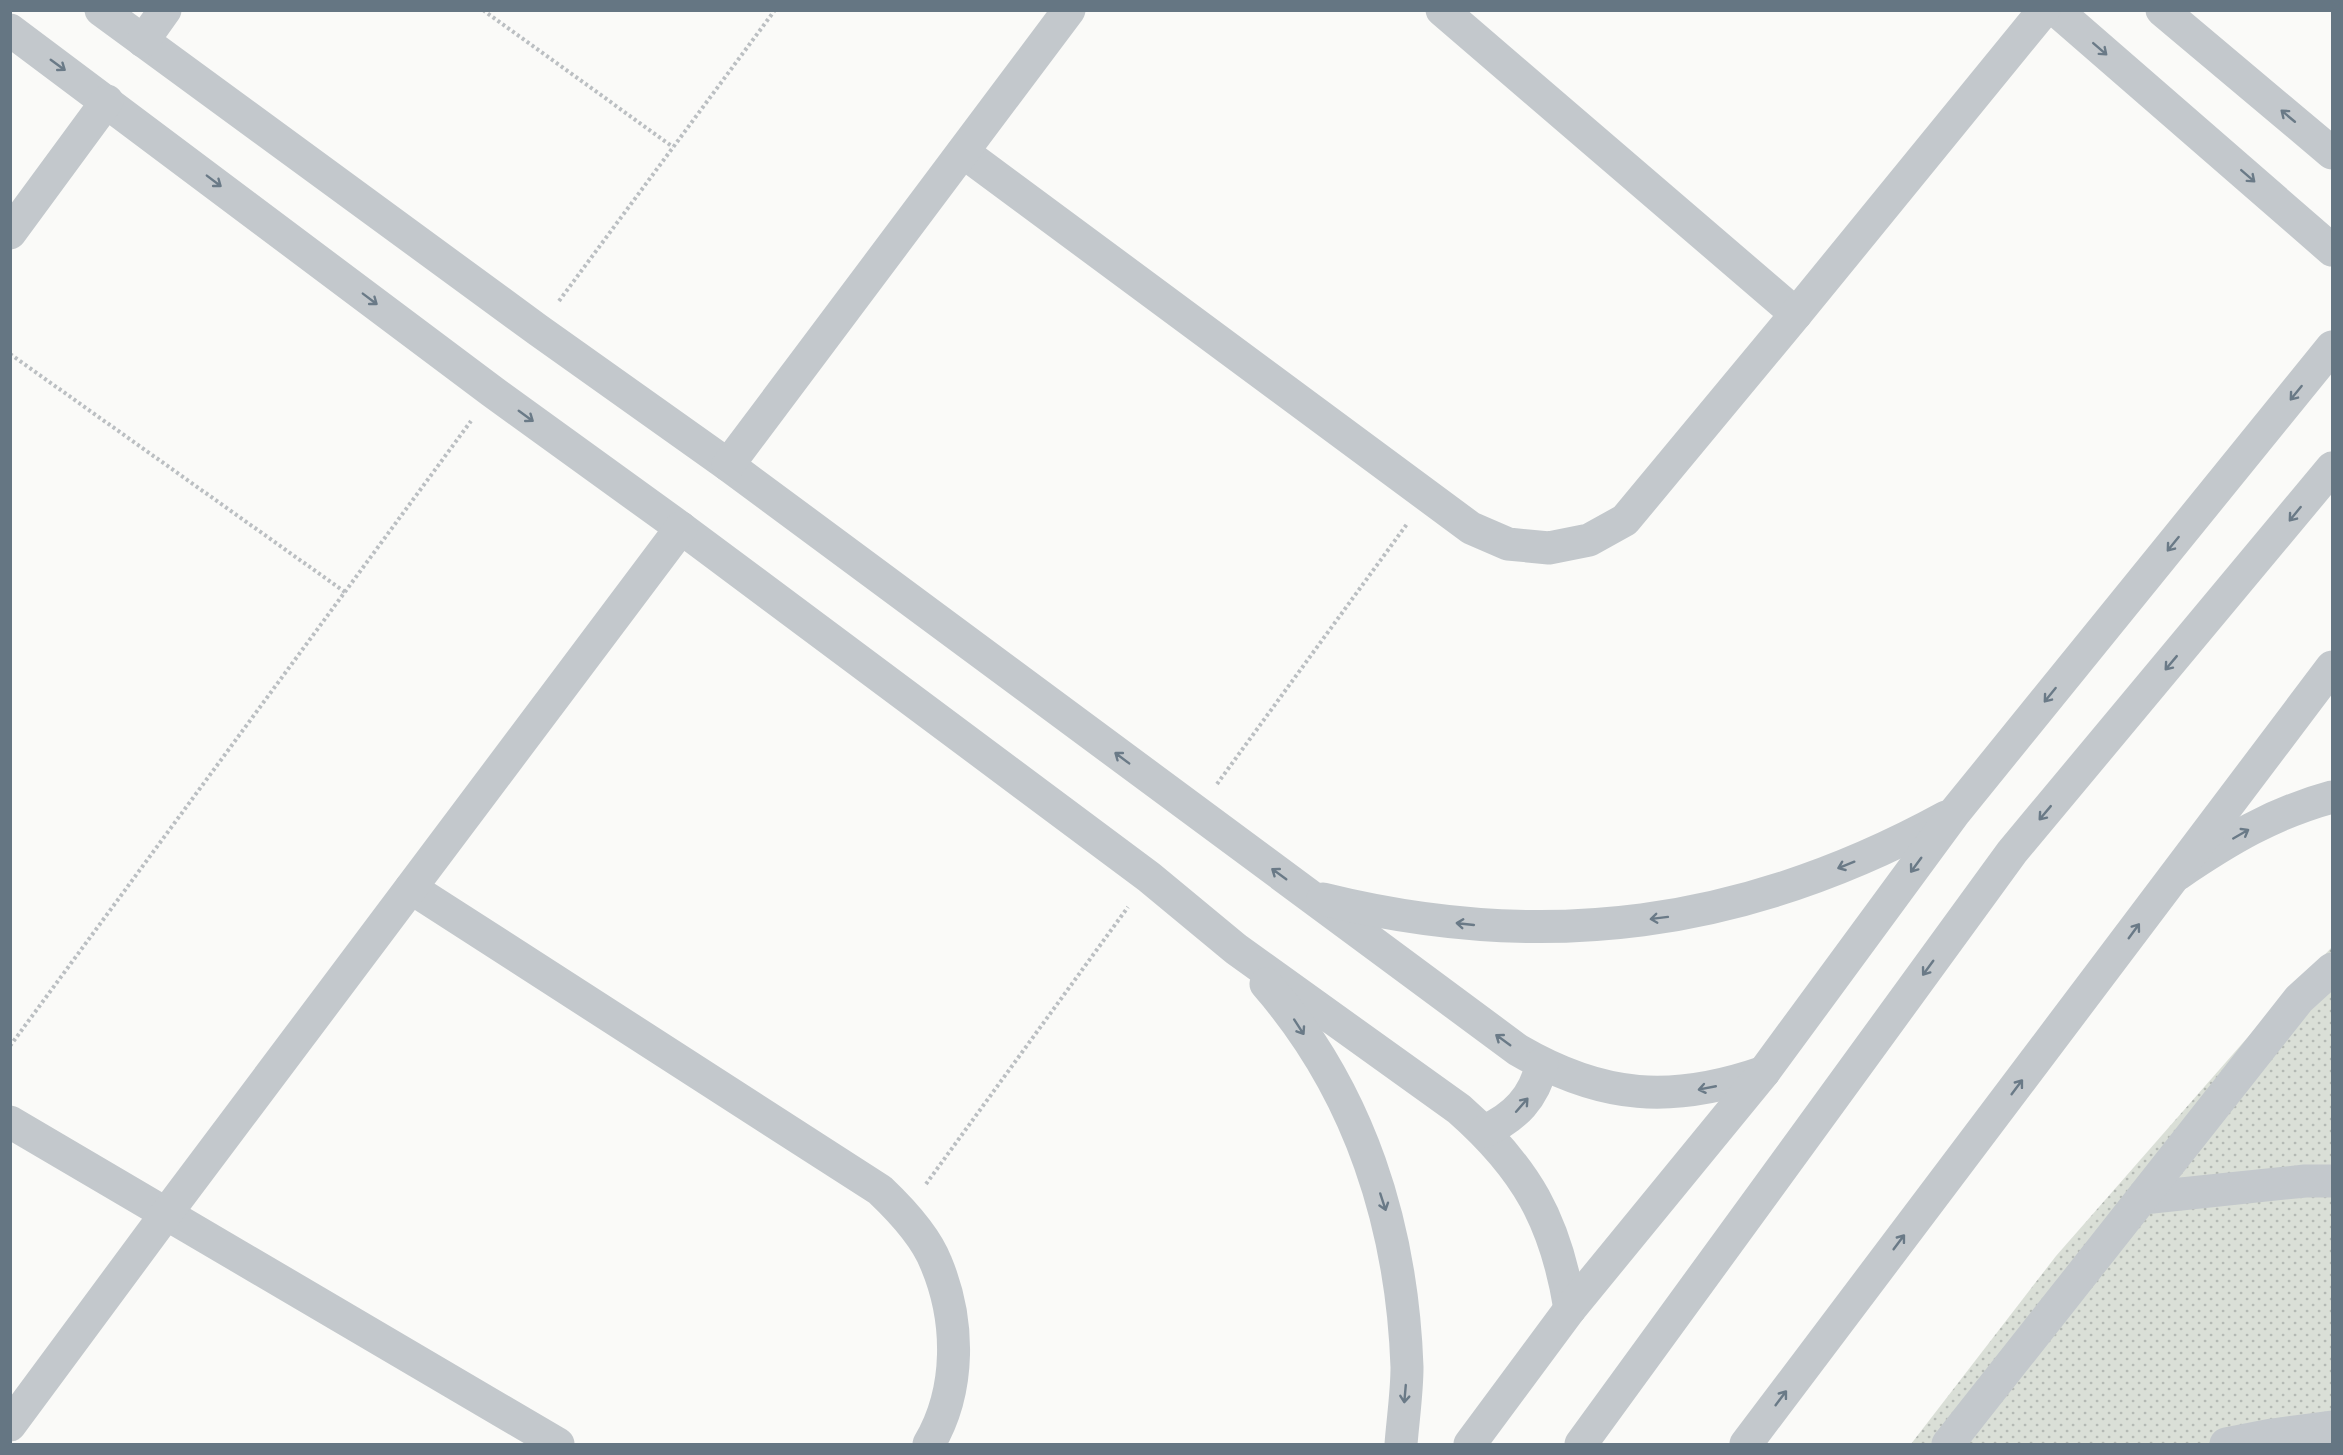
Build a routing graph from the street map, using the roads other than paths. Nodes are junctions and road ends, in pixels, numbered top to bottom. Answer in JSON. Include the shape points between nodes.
{"nodes":[{"id":1,"x":101,"y":10,"type":"edge"},
{"id":2,"x":165,"y":10,"type":"edge"},
{"id":3,"x":1069,"y":10,"type":"edge"},
{"id":4,"x":1442,"y":10,"type":"edge"},
{"id":5,"x":2044,"y":10,"type":"edge"},
{"id":6,"x":2056,"y":10,"type":"edge"},
{"id":7,"x":2162,"y":10,"type":"edge"},
{"id":8,"x":10,"y":30,"type":"edge"},
{"id":9,"x":143,"y":41,"type":"junction"},
{"id":10,"x":107,"y":101,"type":"junction"},
{"id":11,"x":963,"y":152,"type":"junction"},
{"id":12,"x":2332,"y":153,"type":"edge"},
{"id":13,"x":10,"y":233,"type":"edge"},
{"id":14,"x":2332,"y":250,"type":"edge"},
{"id":15,"x":1796,"y":314,"type":"junction"},
{"id":16,"x":2332,"y":347,"type":"edge"},
{"id":17,"x":728,"y":465,"type":"junction"},
{"id":18,"x":2332,"y":468,"type":"edge"},
{"id":19,"x":681,"y":528,"type":"junction"},
{"id":20,"x":2332,"y":667,"type":"edge"},
{"id":21,"x":2332,"y":797,"type":"edge"},
{"id":22,"x":1955,"y":812,"type":"junction"},
{"id":23,"x":2174,"y":877,"type":"junction"},
{"id":24,"x":411,"y":888,"type":"junction"},
{"id":25,"x":1308,"y":895,"type":"junction"},
{"id":26,"x":1236,"y":949,"type":"junction"},
{"id":27,"x":2332,"y":969,"type":"edge"},
{"id":28,"x":1542,"y":1064,"type":"junction"},
{"id":29,"x":1764,"y":1072,"type":"junction"},
{"id":30,"x":10,"y":1122,"type":"edge"},
{"id":31,"x":1485,"y":1131,"type":"junction"},
{"id":32,"x":2332,"y":1181,"type":"edge"},
{"id":33,"x":2143,"y":1198,"type":"junction"},
{"id":34,"x":166,"y":1214,"type":"junction"},
{"id":35,"x":1570,"y":1309,"type":"junction"},
{"id":36,"x":10,"y":1425,"type":"edge"},
{"id":37,"x":2332,"y":1427,"type":"edge"},
{"id":38,"x":558,"y":1444,"type":"edge"},
{"id":39,"x":929,"y":1444,"type":"edge"},
{"id":40,"x":1401,"y":1444,"type":"edge"},
{"id":41,"x":1470,"y":1444,"type":"edge"},
{"id":42,"x":1581,"y":1444,"type":"edge"},
{"id":43,"x":1746,"y":1444,"type":"edge"},
{"id":44,"x":1948,"y":1444,"type":"edge"},
{"id":45,"x":2226,"y":1444,"type":"edge"}],
"edges":[{"from":1,"to":9,"type":"street"},
{"from":2,"to":9,"type":"street"},
{"from":3,"to":11,"type":"street"},
{"from":4,"to":15,"type":"street"},
{"from":5,"to":15,"type":"street"},
{"from":6,"to":14,"type":"street","one_way":true},
{"from":12,"to":7,"type":"street","one_way":true},
{"from":8,"to":10,"type":"street","one_way":true},
{"from":9,"to":17,"type":"street"},
{"from":10,"to":13,"type":"street"},
{"from":10,"to":19,"type":"street","one_way":true,"via":[[493,392]]},
{"from":11,"to":15,"type":"street","via":[[1471,528],[1508,544],[1549,548],[1589,540],[1625,520]]},
{"from":11,"to":17,"type":"street"},
{"from":16,"to":22,"type":"street","one_way":true},
{"from":25,"to":17,"type":"street","one_way":true},
{"from":18,"to":42,"type":"street","one_way":true,"via":[[2012,852]]},
{"from":19,"to":24,"type":"street"},
{"from":19,"to":26,"type":"street","via":[[1149,877]]},
{"from":20,"to":23,"type":"street"},
{"from":23,"to":21,"type":"street","one_way":true,"via":[[2260,823]]},
{"from":22,"to":25,"type":"street","one_way":true,"via":[[1902,841],[1789,888],[1650,919],[1548,927],[1487,926],[1427,920]]},
{"from":22,"to":29,"type":"street","one_way":true},
{"from":43,"to":23,"type":"street","one_way":true},
{"from":24,"to":34,"type":"street"},
{"from":24,"to":39,"type":"street","via":[[880,1190],[904,1214],[936,1261],[952,1315],[954,1372],[940,1427]]},
{"from":28,"to":25,"type":"street","one_way":true},
{"from":26,"to":31,"type":"street"},
{"from":26,"to":40,"type":"street","one_way":true,"via":[[1293,1017],[1329,1072],[1363,1142],[1388,1216],[1402,1292],[1407,1370]]},
{"from":27,"to":33,"type":"street","via":[[2299,999]]},
{"from":29,"to":28,"type":"street","one_way":true,"via":[[1720,1086],[1656,1093],[1619,1090]]},
{"from":31,"to":28,"type":"street","one_way":true,"via":[[1524,1104],[1539,1079]]},
{"from":29,"to":35,"type":"street"},
{"from":30,"to":34,"type":"street"},
{"from":31,"to":35,"type":"street","via":[[1514,1165],[1543,1213],[1556,1244]]},
{"from":32,"to":33,"type":"street"},
{"from":33,"to":44,"type":"street"},
{"from":34,"to":36,"type":"street"},
{"from":34,"to":38,"type":"street"},
{"from":35,"to":41,"type":"street"},
{"from":37,"to":45,"type":"street"}]}
